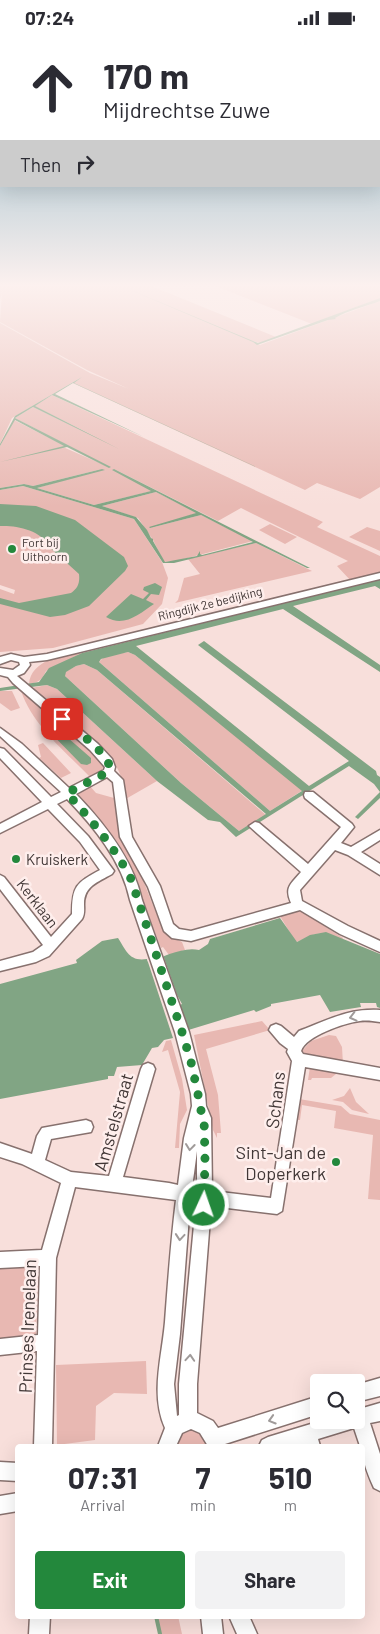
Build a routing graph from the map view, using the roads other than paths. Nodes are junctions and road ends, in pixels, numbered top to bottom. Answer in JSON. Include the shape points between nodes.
{"nodes":[{"id":1,"x":380,"y":576,"type":"edge"},
{"id":2,"x":0,"y":661,"type":"edge"},
{"id":3,"x":19,"y":668,"type":"junction"},
{"id":4,"x":0,"y":671,"type":"edge"},
{"id":5,"x":0,"y":731,"type":"edge"},
{"id":6,"x":0,"y":751,"type":"edge"},
{"id":7,"x":5,"y":764,"type":"edge"},
{"id":8,"x":108,"y":772,"type":"junction"},
{"id":9,"x":67,"y":793,"type":"junction"},
{"id":10,"x":309,"y":795,"type":"dead end"},
{"id":11,"x":49,"y":803,"type":"junction"},
{"id":12,"x":255,"y":826,"type":"dead end"},
{"id":13,"x":0,"y":829,"type":"edge"},
{"id":14,"x":380,"y":834,"type":"edge"},
{"id":15,"x":333,"y":844,"type":"junction"},
{"id":16,"x":352,"y":852,"type":"junction"},
{"id":17,"x":380,"y":869,"type":"edge"},
{"id":18,"x":308,"y":871,"type":"junction"},
{"id":19,"x":0,"y":880,"type":"edge"},
{"id":20,"x":298,"y":905,"type":"junction"},
{"id":21,"x":51,"y":946,"type":"junction"},
{"id":22,"x":380,"y":947,"type":"edge"},
{"id":23,"x":0,"y":966,"type":"edge"},
{"id":24,"x":380,"y":1016,"type":"edge"},
{"id":25,"x":276,"y":1030,"type":"dead end"},
{"id":26,"x":297,"y":1053,"type":"junction"},
{"id":27,"x":148,"y":1069,"type":"dead end"},
{"id":28,"x":380,"y":1074,"type":"edge"},
{"id":29,"x":199,"y":1106,"type":"junction"},
{"id":30,"x":86,"y":1127,"type":"dead end"},
{"id":31,"x":0,"y":1150,"type":"edge"},
{"id":32,"x":37,"y":1163,"type":"junction"},
{"id":33,"x":70,"y":1179,"type":"junction"},
{"id":34,"x":114,"y":1185,"type":"junction"},
{"id":35,"x":184,"y":1195,"type":"junction"},
{"id":36,"x":204,"y":1198,"type":"junction"},
{"id":37,"x":48,"y":1258,"type":"junction"},
{"id":38,"x":0,"y":1260,"type":"edge"},
{"id":39,"x":46,"y":1342,"type":"junction"},
{"id":40,"x":0,"y":1347,"type":"edge"},
{"id":41,"x":380,"y":1387,"type":"edge"},
{"id":42,"x":365,"y":1391,"type":"edge"},
{"id":43,"x":310,"y":1408,"type":"edge"},
{"id":44,"x":380,"y":1412,"type":"edge"},
{"id":45,"x":365,"y":1416,"type":"edge"},
{"id":46,"x":181,"y":1425,"type":"junction"},
{"id":47,"x":334,"y":1429,"type":"edge"},
{"id":48,"x":364,"y":1429,"type":"edge"},
{"id":49,"x":310,"y":1440,"type":"edge"},
{"id":50,"x":216,"y":1442,"type":"edge"},
{"id":51,"x":374,"y":1443,"type":"edge"},
{"id":52,"x":44,"y":1444,"type":"edge"},
{"id":53,"x":169,"y":1444,"type":"edge"},
{"id":54,"x":282,"y":1444,"type":"edge"},
{"id":55,"x":0,"y":1471,"type":"edge"},
{"id":56,"x":15,"y":1472,"type":"edge"},
{"id":57,"x":380,"y":1482,"type":"edge"},
{"id":58,"x":15,"y":1502,"type":"edge"},
{"id":59,"x":0,"y":1505,"type":"edge"},
{"id":60,"x":40,"y":1619,"type":"edge"},
{"id":61,"x":211,"y":1619,"type":"edge"},
{"id":62,"x":240,"y":1619,"type":"edge"},
{"id":63,"x":39,"y":1634,"type":"edge"},
{"id":64,"x":213,"y":1634,"type":"edge"},
{"id":65,"x":247,"y":1634,"type":"edge"}],
"edges":[{"from":1,"to":3,"type":"street","name":"Ringdijk 2e bedijking","via":[[47,657]]},
{"from":2,"to":3,"type":"street","name":"Ringdijk 2e bedijking","via":[[10,657]]},
{"from":3,"to":4,"type":"street"},
{"from":3,"to":8,"type":"street","via":[[16,681],[100,753],[108,762]]},
{"from":5,"to":9,"type":"street"},
{"from":6,"to":7,"type":"street"},
{"from":7,"to":11,"type":"street"},
{"from":8,"to":9,"type":"street"},
{"from":8,"to":20,"type":"street","via":[[118,780],[122,795],[123,830],[154,886],[166,924],[176,934],[191,936]]},
{"from":9,"to":11,"type":"street"},
{"from":9,"to":29,"type":"street","via":[[115,853],[120,874],[136,900],[182,1032]]},
{"from":10,"to":15,"type":"street","via":[[348,827]]},
{"from":11,"to":13,"type":"street"},
{"from":11,"to":21,"type":"street","via":[[84,839],[108,871],[84,884],[78,898],[78,916]]},
{"from":12,"to":18,"type":"street"},
{"from":14,"to":16,"type":"street"},
{"from":15,"to":16,"type":"street"},
{"from":15,"to":18,"type":"street"},
{"from":16,"to":17,"type":"street"},
{"from":18,"to":20,"type":"street","via":[[293,890]]},
{"from":19,"to":21,"type":"street","name":"Kerklaan"},
{"from":20,"to":22,"type":"street"},
{"from":21,"to":23,"type":"street","via":[[36,957]]},
{"from":24,"to":26,"type":"street","one_way":true,"via":[[351,1017],[304,1035]]},
{"from":25,"to":26,"type":"street"},
{"from":26,"to":28,"type":"street"},
{"from":26,"to":36,"type":"street","name":"Schans","via":[[280,1208]]},
{"from":27,"to":34,"type":"street","name":"Amstelstraat"},
{"from":29,"to":35,"type":"street","one_way":true,"via":[[191,1138]]},
{"from":29,"to":36,"type":"street","via":[[204,1117]]},
{"from":30,"to":32,"type":"street","via":[[47,1133]]},
{"from":31,"to":32,"type":"street","name":"Schans"},
{"from":32,"to":33,"type":"street","name":"Schans"},
{"from":33,"to":34,"type":"street","name":"Schans"},
{"from":33,"to":37,"type":"street","name":"Prinses Irenelaan"},
{"from":34,"to":35,"type":"street","name":"Schans","via":[[168,1190]]},
{"from":35,"to":36,"type":"street","name":"Schans"},
{"from":35,"to":46,"type":"street","one_way":true,"via":[[165,1384],[168,1418]]},
{"from":46,"to":36,"type":"street","one_way":true,"via":[[188,1383]]},
{"from":37,"to":38,"type":"street"},
{"from":37,"to":39,"type":"street","name":"Prinses Irenelaan"},
{"from":39,"to":40,"type":"street"},
{"from":39,"to":52,"type":"street","name":"Prinses Irenelaan"},
{"from":41,"to":42,"type":"street"},
{"from":43,"to":50,"type":"street","one_way":true},
{"from":44,"to":45,"type":"street"},
{"from":46,"to":50,"type":"street","via":[[197,1421],[205,1425]]},
{"from":46,"to":53,"type":"street"},
{"from":47,"to":49,"type":"street"},
{"from":48,"to":51,"type":"street"},
{"from":49,"to":54,"type":"street"},
{"from":51,"to":57,"type":"street"},
{"from":55,"to":56,"type":"street"},
{"from":58,"to":59,"type":"street"},
{"from":60,"to":63,"type":"street"},
{"from":61,"to":64,"type":"street"},
{"from":62,"to":65,"type":"street"}]}
